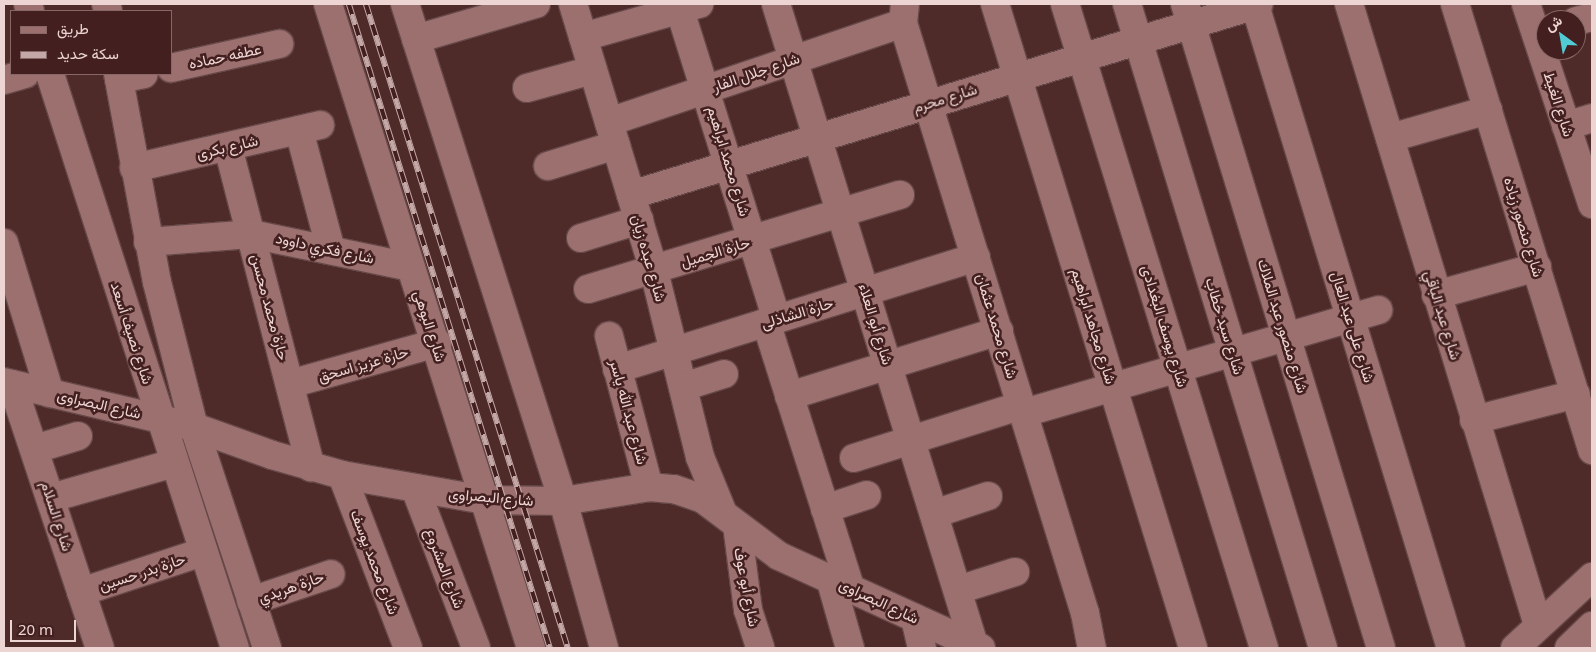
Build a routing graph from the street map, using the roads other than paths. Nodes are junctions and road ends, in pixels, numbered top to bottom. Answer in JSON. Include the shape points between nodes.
{"nodes":[{"id":1,"x":328,"y":4,"type":"edge"},
{"id":2,"x":405,"y":4,"type":"edge"},
{"id":3,"x":536,"y":4,"type":"edge"},
{"id":4,"x":573,"y":4,"type":"edge"},
{"id":5,"x":776,"y":4,"type":"edge"},
{"id":6,"x":994,"y":4,"type":"edge"},
{"id":7,"x":1065,"y":4,"type":"edge"},
{"id":8,"x":1127,"y":4,"type":"edge"},
{"id":9,"x":1257,"y":4,"type":"edge"},
{"id":10,"x":1349,"y":4,"type":"edge"},
{"id":11,"x":1455,"y":4,"type":"edge"},
{"id":12,"x":1526,"y":4,"type":"edge"},
{"id":13,"x":686,"y":6,"type":"edge"},
{"id":14,"x":904,"y":13,"type":"edge"},
{"id":15,"x":1188,"y":14,"type":"edge"},
{"id":16,"x":1536,"y":22,"type":"edge"},
{"id":17,"x":583,"y":37,"type":"junction"},
{"id":18,"x":416,"y":39,"type":"junction"},
{"id":19,"x":1138,"y":39,"type":"junction"},
{"id":20,"x":278,"y":44,"type":"dead end"},
{"id":21,"x":1081,"y":56,"type":"junction"},
{"id":22,"x":793,"y":60,"type":"junction"},
{"id":23,"x":1549,"y":60,"type":"edge"},
{"id":24,"x":172,"y":68,"type":"edge"},
{"id":25,"x":593,"y":70,"type":"junction"},
{"id":26,"x":22,"y":75,"type":"edge"},
{"id":27,"x":50,"y":75,"type":"edge"},
{"id":28,"x":127,"y":76,"type":"edge"},
{"id":29,"x":1017,"y":76,"type":"junction"},
{"id":30,"x":4,"y":80,"type":"edge"},
{"id":31,"x":526,"y":88,"type":"dead end"},
{"id":32,"x":706,"y":90,"type":"junction"},
{"id":33,"x":929,"y":103,"type":"junction"},
{"id":34,"x":1488,"y":110,"type":"junction"},
{"id":35,"x":1592,"y":118,"type":"edge"},
{"id":36,"x":1566,"y":126,"type":"junction"},
{"id":37,"x":613,"y":134,"type":"junction"},
{"id":38,"x":818,"y":137,"type":"junction"},
{"id":39,"x":1390,"y":138,"type":"junction"},
{"id":40,"x":228,"y":147,"type":"junction"},
{"id":41,"x":730,"y":165,"type":"junction"},
{"id":42,"x":548,"y":166,"type":"dead end"},
{"id":43,"x":134,"y":168,"type":"junction"},
{"id":44,"x":900,"y":195,"type":"dead end"},
{"id":45,"x":1592,"y":204,"type":"edge"},
{"id":46,"x":635,"y":208,"type":"junction"},
{"id":47,"x":841,"y":214,"type":"junction"},
{"id":48,"x":251,"y":234,"type":"junction"},
{"id":49,"x":580,"y":238,"type":"dead end"},
{"id":50,"x":753,"y":240,"type":"junction"},
{"id":51,"x":148,"y":242,"type":"junction"},
{"id":52,"x":4,"y":243,"type":"edge"},
{"id":53,"x":331,"y":250,"type":"junction"},
{"id":54,"x":976,"y":257,"type":"junction"},
{"id":55,"x":410,"y":267,"type":"junction"},
{"id":56,"x":1537,"y":267,"type":"junction"},
{"id":57,"x":654,"y":271,"type":"junction"},
{"id":58,"x":588,"y":289,"type":"dead end"},
{"id":59,"x":866,"y":291,"type":"junction"},
{"id":60,"x":1436,"y":295,"type":"junction"},
{"id":61,"x":1378,"y":310,"type":"dead end"},
{"id":62,"x":1351,"y":318,"type":"junction"},
{"id":63,"x":772,"y":320,"type":"junction"},
{"id":64,"x":999,"y":331,"type":"junction"},
{"id":65,"x":609,"y":336,"type":"dead end"},
{"id":66,"x":1286,"y":336,"type":"junction"},
{"id":67,"x":437,"y":343,"type":"junction"},
{"id":68,"x":674,"y":351,"type":"junction"},
{"id":69,"x":1233,"y":352,"type":"junction"},
{"id":70,"x":888,"y":364,"type":"junction"},
{"id":71,"x":1178,"y":368,"type":"junction"},
{"id":72,"x":617,"y":369,"type":"junction"},
{"id":73,"x":724,"y":374,"type":"dead end"},
{"id":74,"x":8,"y":383,"type":"edge"},
{"id":75,"x":290,"y":384,"type":"junction"},
{"id":76,"x":683,"y":387,"type":"junction"},
{"id":77,"x":1113,"y":387,"type":"junction"},
{"id":78,"x":50,"y":393,"type":"junction"},
{"id":79,"x":1576,"y":394,"type":"junction"},
{"id":80,"x":789,"y":396,"type":"junction"},
{"id":81,"x":1023,"y":409,"type":"junction"},
{"id":82,"x":159,"y":418,"type":"junction"},
{"id":83,"x":1474,"y":420,"type":"junction"},
{"id":84,"x":194,"y":426,"type":"junction"},
{"id":85,"x":78,"y":436,"type":"dead end"},
{"id":86,"x":911,"y":441,"type":"junction"},
{"id":87,"x":36,"y":449,"type":"junction"},
{"id":88,"x":1592,"y":450,"type":"edge"},
{"id":89,"x":854,"y":458,"type":"dead end"},
{"id":90,"x":174,"y":463,"type":"junction"},
{"id":91,"x":311,"y":467,"type":"junction"},
{"id":92,"x":342,"y":475,"type":"junction"},
{"id":93,"x":649,"y":487,"type":"junction"},
{"id":94,"x":415,"y":488,"type":"junction"},
{"id":95,"x":867,"y":495,"type":"dead end"},
{"id":96,"x":988,"y":496,"type":"dead end"},
{"id":97,"x":51,"y":498,"type":"junction"},
{"id":98,"x":485,"y":500,"type":"junction"},
{"id":99,"x":563,"y":501,"type":"junction"},
{"id":100,"x":825,"y":508,"type":"junction"},
{"id":101,"x":934,"y":514,"type":"junction"},
{"id":102,"x":730,"y":519,"type":"junction"},
{"id":103,"x":203,"y":552,"type":"junction"},
{"id":104,"x":1015,"y":572,"type":"dead end"},
{"id":105,"x":331,"y":574,"type":"dead end"},
{"id":106,"x":1592,"y":577,"type":"edge"},
{"id":107,"x":840,"y":582,"type":"junction"},
{"id":108,"x":958,"y":590,"type":"junction"},
{"id":109,"x":81,"y":592,"type":"junction"},
{"id":110,"x":251,"y":601,"type":"junction"},
{"id":111,"x":915,"y":618,"type":"junction"},
{"id":112,"x":1538,"y":625,"type":"junction"},
{"id":113,"x":1592,"y":626,"type":"edge"},
{"id":114,"x":226,"y":646,"type":"edge"},
{"id":115,"x":978,"y":646,"type":"edge"},
{"id":116,"x":100,"y":648,"type":"edge"},
{"id":117,"x":267,"y":648,"type":"edge"},
{"id":118,"x":408,"y":648,"type":"edge"},
{"id":119,"x":476,"y":648,"type":"edge"},
{"id":120,"x":531,"y":648,"type":"edge"},
{"id":121,"x":604,"y":648,"type":"edge"},
{"id":122,"x":760,"y":648,"type":"edge"},
{"id":123,"x":850,"y":648,"type":"edge"},
{"id":124,"x":922,"y":648,"type":"edge"},
{"id":125,"x":1092,"y":648,"type":"edge"},
{"id":126,"x":1193,"y":648,"type":"edge"},
{"id":127,"x":1264,"y":648,"type":"edge"},
{"id":128,"x":1323,"y":648,"type":"edge"},
{"id":129,"x":1381,"y":648,"type":"edge"},
{"id":130,"x":1451,"y":648,"type":"edge"},
{"id":131,"x":1515,"y":648,"type":"edge"},
{"id":132,"x":1569,"y":648,"type":"edge"}],
"edges":[{"from":1,"to":55,"type":"street","name":"شارع البوهي"},
{"from":2,"to":18,"type":"street"},
{"from":3,"to":18,"type":"street"},
{"from":4,"to":17,"type":"street","name":"شارع عبده زيان"},
{"from":5,"to":22,"type":"street","name":"شارع أبو العلاء"},
{"from":6,"to":29,"type":"street","name":"شارع مجاهد ابراهيم"},
{"from":7,"to":21,"type":"street","name":"شارع يوسف البغدادى"},
{"from":8,"to":19,"type":"street","name":"شارع سيد خطاب"},
{"from":9,"to":15,"type":"street","name":"شارع محرم"},
{"from":9,"to":62,"type":"street","name":"شارع على عبد العال"},
{"from":10,"to":39,"type":"street","name":"شارع عبد الباقي"},
{"from":11,"to":34,"type":"street","name":"شارع منصور زياده"},
{"from":12,"to":16,"type":"street","name":"شارع الغيط"},
{"from":13,"to":17,"type":"street"},
{"from":13,"to":32,"type":"street","name":"شارع محمد ابراهيم"},
{"from":14,"to":22,"type":"street","name":"شارع جلال الفار"},
{"from":14,"to":33,"type":"street","name":"شارع محمد عثمان"},
{"from":15,"to":19,"type":"street","name":"شارع محرم"},
{"from":15,"to":66,"type":"street","name":"شارع منصور عبد الملاك"},
{"from":17,"to":25,"type":"street","name":"شارع عبده زيان"},
{"from":18,"to":99,"type":"street"},
{"from":19,"to":21,"type":"street","name":"شارع محرم"},
{"from":19,"to":69,"type":"street","name":"شارع سيد خطاب"},
{"from":20,"to":24,"type":"street","name":"عطفه حماده"},
{"from":21,"to":29,"type":"street","name":"شارع محرم"},
{"from":21,"to":71,"type":"street","name":"شارع يوسف البغدادى"},
{"from":22,"to":32,"type":"street","name":"شارع جلال الفار"},
{"from":22,"to":38,"type":"street","name":"شارع أبو العلاء"},
{"from":23,"to":36,"type":"street","name":"شارع الغيط"},
{"from":25,"to":31,"type":"street"},
{"from":25,"to":37,"type":"street","name":"شارع عبده زيان"},
{"from":26,"to":30,"type":"street"},
{"from":27,"to":82,"type":"street","name":"شارع نصيف أسعد"},
{"from":28,"to":43,"type":"street"},
{"from":29,"to":33,"type":"street","name":"شارع محرم"},
{"from":29,"to":77,"type":"street","name":"شارع مجاهد ابراهيم"},
{"from":32,"to":37,"type":"street","name":"شارع جلال الفار"},
{"from":32,"to":41,"type":"street","name":"شارع محمد ابراهيم"},
{"from":33,"to":38,"type":"street","name":"شارع محرم"},
{"from":33,"to":54,"type":"street","name":"شارع محمد عثمان"},
{"from":34,"to":39,"type":"street"},
{"from":34,"to":56,"type":"street","name":"شارع منصور زياده"},
{"from":35,"to":36,"type":"street"},
{"from":36,"to":45,"type":"street","name":"شارع الغيط"},
{"from":37,"to":42,"type":"street","name":"شارع جلال الفار"},
{"from":37,"to":46,"type":"street","name":"شارع عبده زيان"},
{"from":38,"to":41,"type":"street","name":"شارع محرم"},
{"from":38,"to":47,"type":"street","name":"شارع أبو العلاء"},
{"from":39,"to":60,"type":"street","name":"شارع عبد الباقي"},
{"from":40,"to":43,"type":"street","name":"شارع بكرى"},
{"from":40,"to":48,"type":"street","name":"حارة محمد محسن"},
{"from":40,"to":53,"type":"street","name":"شارع بكرى","via":[[310,127]]},
{"from":41,"to":46,"type":"street","name":"شارع محرم"},
{"from":41,"to":50,"type":"street","name":"شارع محمد ابراهيم"},
{"from":43,"to":51,"type":"street"},
{"from":44,"to":47,"type":"street","name":"حارة الجميل"},
{"from":46,"to":49,"type":"street","name":"شارع محرم"},
{"from":46,"to":57,"type":"street","name":"شارع عبده زيان"},
{"from":47,"to":50,"type":"street","name":"حارة الجميل"},
{"from":47,"to":59,"type":"street","name":"شارع أبو العلاء"},
{"from":48,"to":51,"type":"street","name":"شارع فكري داوود"},
{"from":48,"to":53,"type":"street","name":"شارع فكري داوود"},
{"from":48,"to":75,"type":"street","name":"حارة محمد محسن"},
{"from":50,"to":57,"type":"street","name":"حارة الجميل"},
{"from":50,"to":63,"type":"street","name":"شارع محمد ابراهيم"},
{"from":51,"to":84,"type":"street"},
{"from":52,"to":78,"type":"street"},
{"from":53,"to":55,"type":"street","name":"شارع فكري داوود"},
{"from":54,"to":59,"type":"street","name":"حارة الشاذلى"},
{"from":54,"to":64,"type":"street","name":"شارع محمد عثمان"},
{"from":55,"to":67,"type":"street","name":"شارع البوهي"},
{"from":56,"to":60,"type":"street"},
{"from":56,"to":79,"type":"street","name":"شارع منصور زياده"},
{"from":57,"to":58,"type":"street","name":"حارة الجميل"},
{"from":57,"to":68,"type":"street","name":"شارع عبده زيان"},
{"from":59,"to":63,"type":"street","name":"حارة الشاذلى"},
{"from":59,"to":70,"type":"street","name":"شارع أبو العلاء"},
{"from":60,"to":83,"type":"street","name":"شارع عبد الباقي"},
{"from":61,"to":62,"type":"street"},
{"from":62,"to":66,"type":"street"},
{"from":62,"to":130,"type":"street","name":"شارع على عبد العال"},
{"from":63,"to":68,"type":"street","name":"حارة الشاذلى"},
{"from":63,"to":80,"type":"street","name":"شارع محمد ابراهيم"},
{"from":64,"to":70,"type":"street"},
{"from":64,"to":81,"type":"street","name":"شارع محمد عثمان"},
{"from":65,"to":72,"type":"street","name":"شارع عبد الله ياسر"},
{"from":66,"to":69,"type":"street"},
{"from":66,"to":129,"type":"street","name":"شارع منصور عبد الملاك"},
{"from":67,"to":75,"type":"street","name":"حارة عزيز اسحق"},
{"from":67,"to":98,"type":"street","name":"شارع البوهي"},
{"from":68,"to":72,"type":"street","name":"حارة الشاذلى"},
{"from":68,"to":76,"type":"street","name":"شارع عبده زيان"},
{"from":69,"to":71,"type":"street"},
{"from":69,"to":128,"type":"street","name":"شارع سيد خطاب"},
{"from":70,"to":80,"type":"street"},
{"from":70,"to":86,"type":"street","name":"شارع أبو العلاء"},
{"from":71,"to":77,"type":"street"},
{"from":71,"to":127,"type":"street","name":"شارع يوسف البغدادى"},
{"from":72,"to":93,"type":"street","name":"شارع عبد الله ياسر"},
{"from":73,"to":76,"type":"street"},
{"from":74,"to":78,"type":"street","name":"شارع البصراوى"},
{"from":74,"to":87,"type":"street","name":"شارع السلام"},
{"from":75,"to":91,"type":"street","name":"حارة محمد محسن"},
{"from":76,"to":102,"type":"street","name":"شارع عبده زيان","via":[[700,457]]},
{"from":77,"to":81,"type":"street"},
{"from":77,"to":126,"type":"street","name":"شارع مجاهد ابراهيم"},
{"from":78,"to":82,"type":"street","name":"شارع البصراوى"},
{"from":79,"to":83,"type":"street"},
{"from":79,"to":88,"type":"street","name":"شارع منصور زياده"},
{"from":80,"to":100,"type":"street","name":"شارع محمد ابراهيم"},
{"from":81,"to":86,"type":"street"},
{"from":81,"to":125,"type":"street","name":"شارع محمد عثمان","via":[[1085,613]]},
{"from":82,"to":84,"type":"street","name":"شارع البصراوى"},
{"from":82,"to":90,"type":"street","name":"شارع نصيف أسعد"},
{"from":83,"to":112,"type":"street","name":"شارع عبد الباقي"},
{"from":84,"to":91,"type":"street","name":"شارع البصراوى"},
{"from":84,"to":110,"type":"street"},
{"from":85,"to":87,"type":"street"},
{"from":86,"to":89,"type":"street"},
{"from":86,"to":101,"type":"street","name":"شارع أبو العلاء"},
{"from":87,"to":97,"type":"street","name":"شارع السلام"},
{"from":90,"to":97,"type":"street"},
{"from":90,"to":103,"type":"street","name":"شارع نصيف أسعد"},
{"from":91,"to":92,"type":"street","name":"شارع البصراوى"},
{"from":92,"to":94,"type":"street","name":"شارع البصراوى"},
{"from":92,"to":118,"type":"street","name":"شارع محمد يوسف"},
{"from":93,"to":99,"type":"street","name":"شارع البصراوى"},
{"from":93,"to":102,"type":"street","name":"شارع البصراوى","via":[[674,489],[696,496]]},
{"from":94,"to":98,"type":"street","name":"شارع البصراوى"},
{"from":94,"to":119,"type":"street","name":"شارع المشروع"},
{"from":95,"to":100,"type":"street"},
{"from":96,"to":101,"type":"street"},
{"from":97,"to":109,"type":"street","name":"شارع السلام"},
{"from":98,"to":99,"type":"street","name":"شارع البصراوى"},
{"from":98,"to":120,"type":"street","name":"شارع البوهي"},
{"from":99,"to":121,"type":"street"},
{"from":100,"to":107,"type":"street","name":"شارع محمد ابراهيم"},
{"from":101,"to":108,"type":"street","name":"شارع أبو العلاء"},
{"from":102,"to":107,"type":"street","name":"شارع البصراوى","via":[[779,556]]},
{"from":102,"to":122,"type":"street","name":"شارع أبو عوف","via":[[748,610]]},
{"from":103,"to":109,"type":"street","name":"حارة بدر حسين"},
{"from":103,"to":114,"type":"street","name":"شارع نصيف أسعد"},
{"from":104,"to":108,"type":"street"},
{"from":105,"to":110,"type":"street","name":"حارة هريدي"},
{"from":106,"to":112,"type":"street"},
{"from":107,"to":111,"type":"street","name":"شارع البصراوى"},
{"from":107,"to":123,"type":"street","name":"شارع محمد ابراهيم"},
{"from":108,"to":115,"type":"street","name":"شارع أبو العلاء"},
{"from":109,"to":116,"type":"street","name":"شارع السلام"},
{"from":110,"to":117,"type":"street"},
{"from":111,"to":115,"type":"street","name":"شارع البصراوى"},
{"from":111,"to":124,"type":"street"},
{"from":112,"to":131,"type":"street"},
{"from":113,"to":132,"type":"street"}]}
